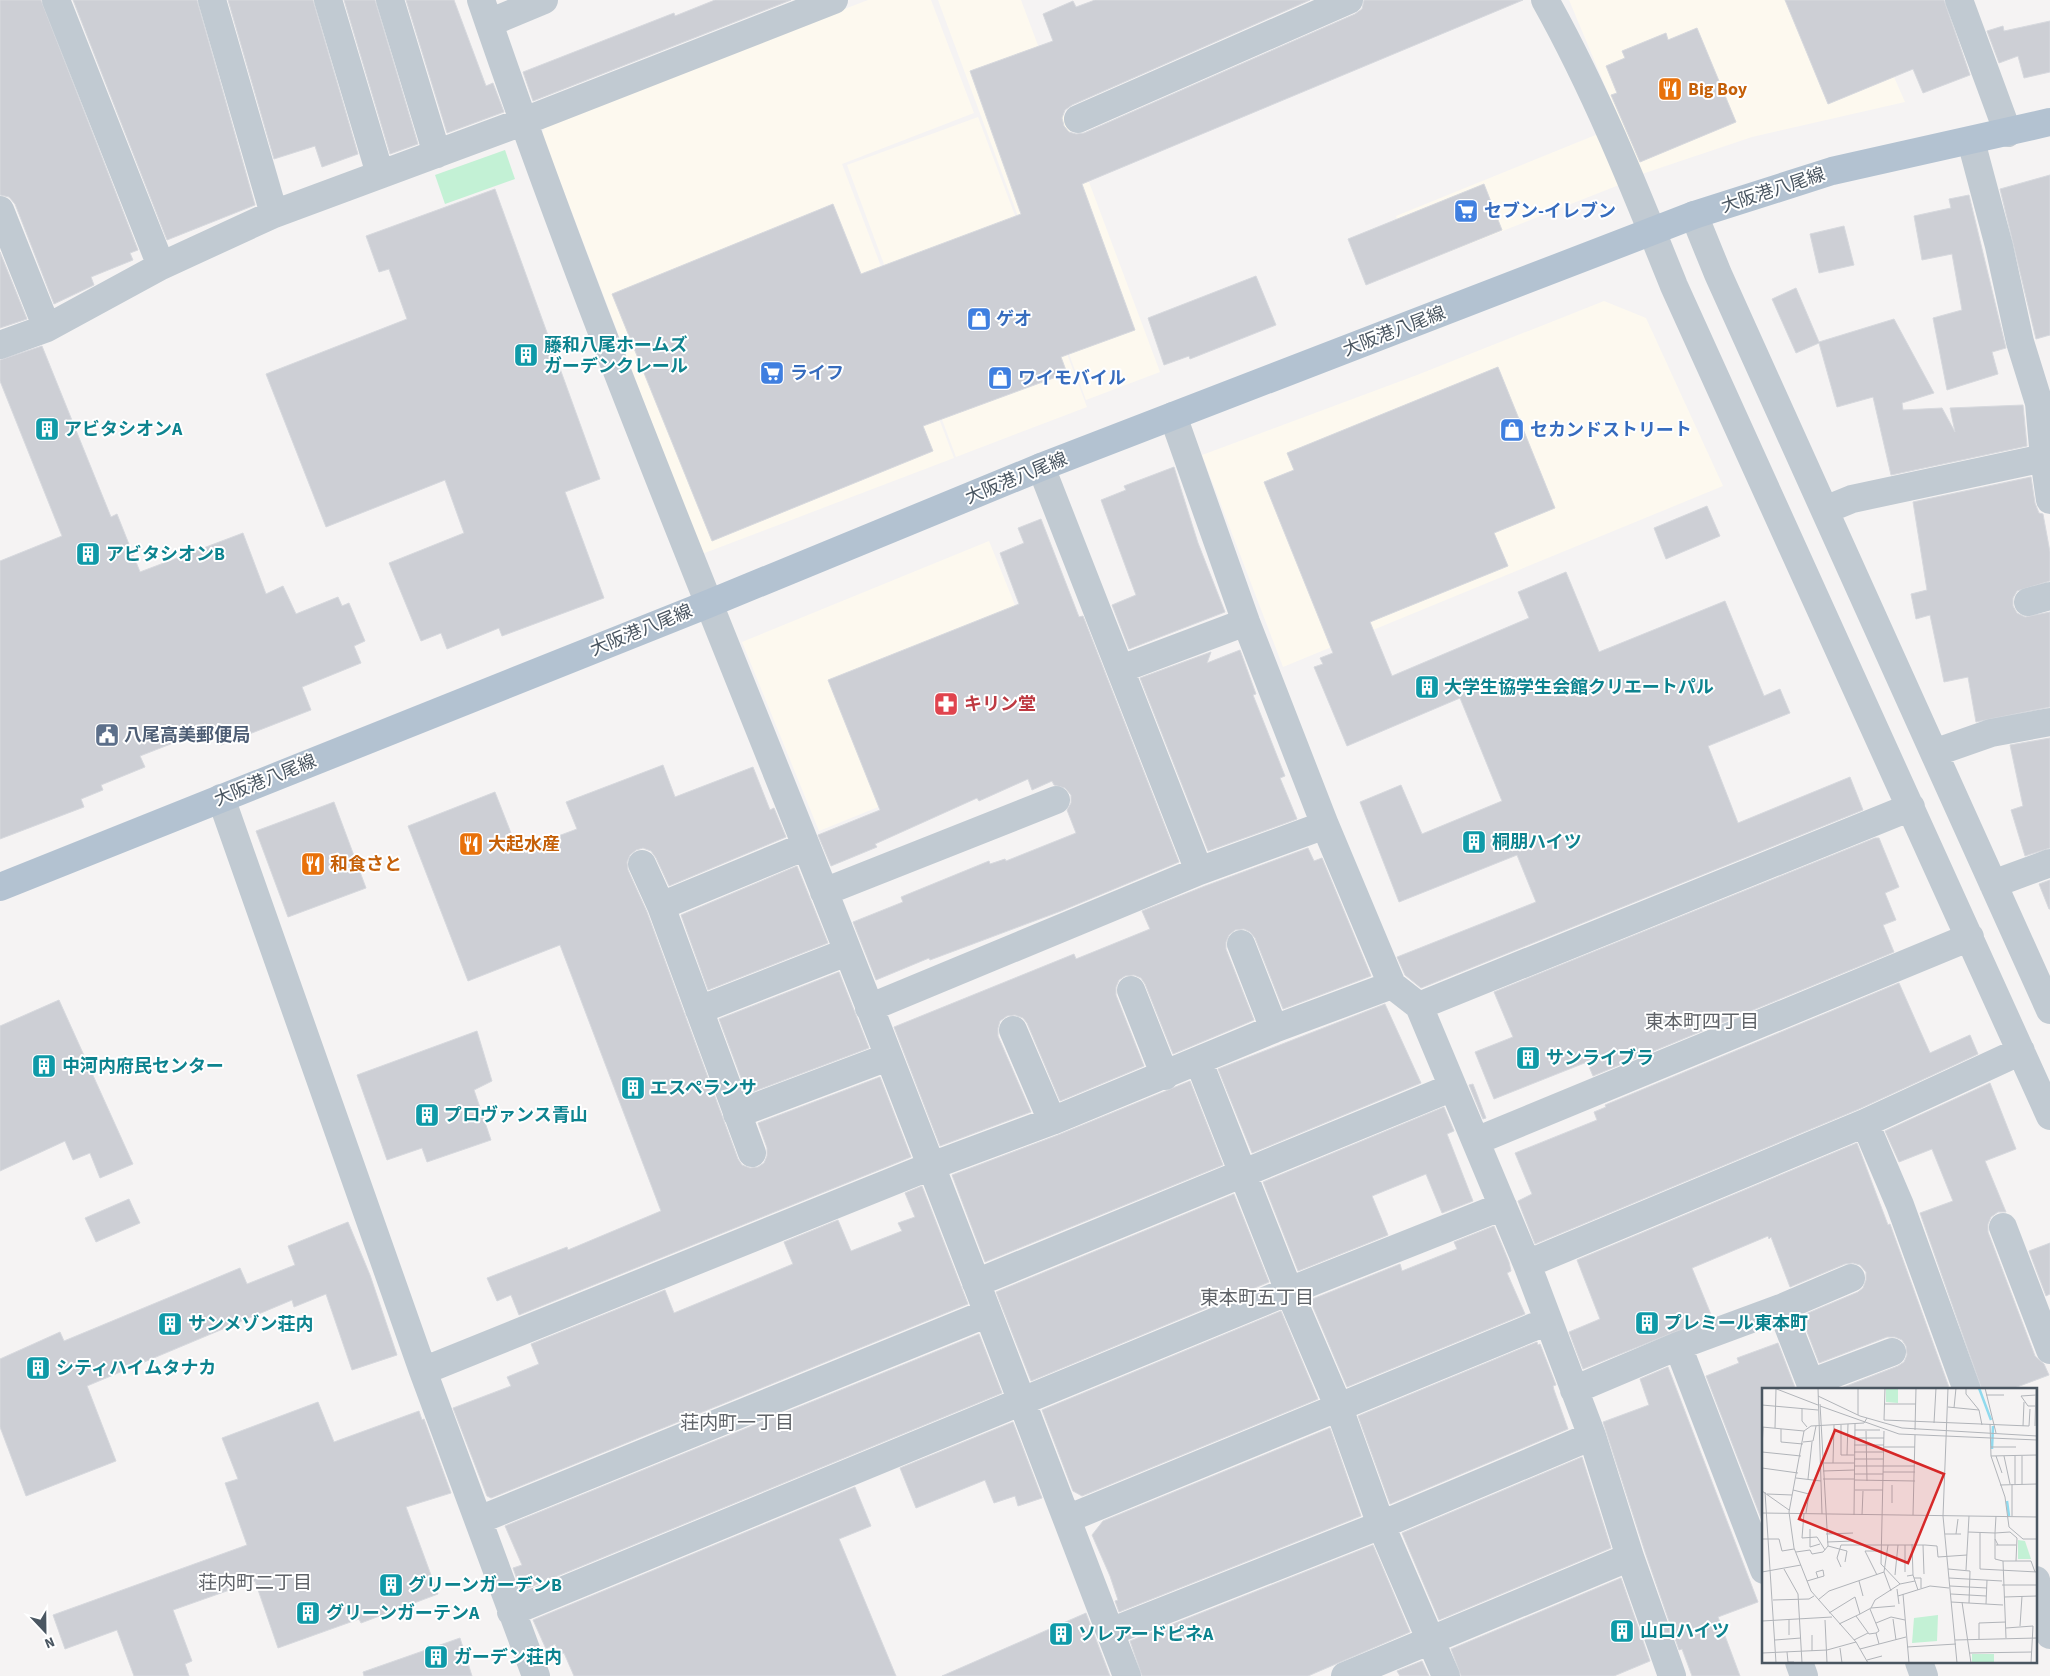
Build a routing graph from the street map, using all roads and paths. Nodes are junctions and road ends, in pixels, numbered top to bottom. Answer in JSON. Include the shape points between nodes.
{"nodes":[{"id":1,"x":56,"y":0,"type":"edge"},
{"id":2,"x":212,"y":0,"type":"edge"},
{"id":3,"x":328,"y":0,"type":"edge"},
{"id":4,"x":390,"y":0,"type":"edge"},
{"id":5,"x":544,"y":0,"type":"edge"},
{"id":6,"x":834,"y":0,"type":"edge"},
{"id":7,"x":1349,"y":0,"type":"edge"},
{"id":8,"x":1545,"y":0,"type":"edge"},
{"id":9,"x":1958,"y":0,"type":"edge"},
{"id":10,"x":485,"y":12,"type":"edge"},
{"id":11,"x":1078,"y":118,"type":"dead end"},
{"id":12,"x":522,"y":122,"type":"junction"},
{"id":13,"x":2050,"y":122,"type":"edge"},
{"id":14,"x":2008,"y":133,"type":"junction"},
{"id":15,"x":1971,"y":141,"type":"junction"},
{"id":16,"x":437,"y":154,"type":"junction"},
{"id":17,"x":380,"y":174,"type":"junction"},
{"id":18,"x":0,"y":210,"type":"edge"},
{"id":19,"x":274,"y":214,"type":"junction"},
{"id":20,"x":1694,"y":215,"type":"junction"},
{"id":21,"x":1653,"y":232,"type":"junction"},
{"id":22,"x":161,"y":266,"type":"junction"},
{"id":23,"x":47,"y":328,"type":"junction"},
{"id":24,"x":0,"y":345,"type":"edge"},
{"id":25,"x":1173,"y":416,"type":"junction"},
{"id":26,"x":2047,"y":458,"type":"edge"},
{"id":27,"x":1041,"y":467,"type":"junction"},
{"id":28,"x":2050,"y":500,"type":"edge"},
{"id":29,"x":1825,"y":510,"type":"junction"},
{"id":30,"x":708,"y":604,"type":"junction"},
{"id":31,"x":1246,"y":622,"type":"junction"},
{"id":32,"x":1120,"y":670,"type":"junction"},
{"id":33,"x":2050,"y":722,"type":"edge"},
{"id":34,"x":1934,"y":752,"type":"junction"},
{"id":35,"x":220,"y":798,"type":"junction"},
{"id":36,"x":1056,"y":800,"type":"dead end"},
{"id":37,"x":1911,"y":807,"type":"junction"},
{"id":38,"x":1325,"y":825,"type":"junction"},
{"id":39,"x":806,"y":846,"type":"junction"},
{"id":40,"x":2050,"y":863,"type":"edge"},
{"id":41,"x":642,"y":864,"type":"dead end"},
{"id":42,"x":1199,"y":871,"type":"junction"},
{"id":43,"x":1993,"y":884,"type":"junction"},
{"id":44,"x":0,"y":887,"type":"edge"},
{"id":45,"x":824,"y":892,"type":"junction"},
{"id":46,"x":661,"y":906,"type":"junction"},
{"id":47,"x":1970,"y":937,"type":"junction"},
{"id":48,"x":1241,"y":944,"type":"dead end"},
{"id":49,"x":847,"y":952,"type":"junction"},
{"id":50,"x":2044,"y":981,"type":"edge"},
{"id":51,"x":1392,"y":985,"type":"junction"},
{"id":52,"x":1131,"y":990,"type":"dead end"},
{"id":53,"x":1419,"y":1006,"type":"junction"},
{"id":54,"x":869,"y":1008,"type":"junction"},
{"id":55,"x":699,"y":1010,"type":"junction"},
{"id":56,"x":2050,"y":1010,"type":"edge"},
{"id":57,"x":1013,"y":1030,"type":"dead end"},
{"id":58,"x":1274,"y":1030,"type":"junction"},
{"id":59,"x":2020,"y":1051,"type":"junction"},
{"id":60,"x":888,"y":1057,"type":"junction"},
{"id":61,"x":1199,"y":1062,"type":"junction"},
{"id":62,"x":1166,"y":1076,"type":"junction"},
{"id":63,"x":1453,"y":1088,"type":"junction"},
{"id":64,"x":738,"y":1114,"type":"junction"},
{"id":65,"x":2050,"y":1116,"type":"edge"},
{"id":66,"x":1052,"y":1121,"type":"junction"},
{"id":67,"x":1865,"y":1123,"type":"junction"},
{"id":68,"x":1476,"y":1141,"type":"junction"},
{"id":69,"x":752,"y":1153,"type":"dead end"},
{"id":70,"x":931,"y":1166,"type":"junction"},
{"id":71,"x":1243,"y":1174,"type":"junction"},
{"id":72,"x":1503,"y":1206,"type":"junction"},
{"id":73,"x":2003,"y":1227,"type":"dead end"},
{"id":74,"x":1527,"y":1264,"type":"junction"},
{"id":75,"x":1851,"y":1278,"type":"dead end"},
{"id":76,"x":976,"y":1283,"type":"junction"},
{"id":77,"x":1289,"y":1290,"type":"junction"},
{"id":78,"x":1780,"y":1308,"type":"junction"},
{"id":79,"x":988,"y":1314,"type":"junction"},
{"id":80,"x":1548,"y":1322,"type":"junction"},
{"id":81,"x":1678,"y":1346,"type":"junction"},
{"id":82,"x":2050,"y":1350,"type":"edge"},
{"id":83,"x":1892,"y":1352,"type":"dead end"},
{"id":84,"x":423,"y":1372,"type":"junction"},
{"id":85,"x":1811,"y":1386,"type":"edge"},
{"id":86,"x":1966,"y":1388,"type":"edge"},
{"id":87,"x":1574,"y":1390,"type":"junction"},
{"id":88,"x":1022,"y":1402,"type":"junction"},
{"id":89,"x":1339,"y":1408,"type":"junction"},
{"id":90,"x":1592,"y":1436,"type":"junction"},
{"id":91,"x":1067,"y":1519,"type":"junction"},
{"id":92,"x":479,"y":1520,"type":"junction"},
{"id":93,"x":1381,"y":1525,"type":"junction"},
{"id":94,"x":1630,"y":1557,"type":"junction"},
{"id":95,"x":1762,"y":1565,"type":"edge"},
{"id":96,"x":2038,"y":1588,"type":"edge"},
{"id":97,"x":511,"y":1612,"type":"junction"},
{"id":98,"x":1110,"y":1632,"type":"junction"},
{"id":99,"x":2050,"y":1635,"type":"edge"},
{"id":100,"x":1431,"y":1640,"type":"junction"},
{"id":101,"x":1800,"y":1664,"type":"edge"},
{"id":102,"x":1920,"y":1664,"type":"edge"},
{"id":103,"x":536,"y":1676,"type":"edge"},
{"id":104,"x":1127,"y":1676,"type":"edge"},
{"id":105,"x":1345,"y":1676,"type":"edge"},
{"id":106,"x":1446,"y":1676,"type":"edge"},
{"id":107,"x":1672,"y":1676,"type":"edge"},
{"id":108,"x":1804,"y":1676,"type":"edge"},
{"id":109,"x":1924,"y":1676,"type":"edge"}],
"edges":[{"from":1,"to":22,"type":"street"},
{"from":2,"to":19,"type":"street"},
{"from":3,"to":17,"type":"street"},
{"from":4,"to":16,"type":"street"},
{"from":5,"to":10,"type":"street"},
{"from":6,"to":12,"type":"street"},
{"from":7,"to":11,"type":"street"},
{"from":8,"to":21,"type":"street","via":[[1567,38]]},
{"from":9,"to":14,"type":"street"},
{"from":10,"to":12,"type":"street"},
{"from":12,"to":16,"type":"street"},
{"from":12,"to":30,"type":"street"},
{"from":13,"to":14,"type":"main road","name":"大阪港八尾線"},
{"from":14,"to":15,"type":"main road","name":"大阪港八尾線"},
{"from":15,"to":20,"type":"main road","name":"大阪港八尾線","via":[[1832,171]]},
{"from":15,"to":26,"type":"street","via":[[2020,342],[2039,403]]},
{"from":16,"to":17,"type":"street"},
{"from":17,"to":19,"type":"street"},
{"from":18,"to":23,"type":"street"},
{"from":19,"to":22,"type":"street"},
{"from":20,"to":21,"type":"main road","name":"大阪港八尾線"},
{"from":20,"to":29,"type":"street"},
{"from":21,"to":25,"type":"main road","name":"大阪港八尾線"},
{"from":21,"to":37,"type":"street","via":[[1674,286]]},
{"from":22,"to":23,"type":"street"},
{"from":23,"to":24,"type":"street"},
{"from":25,"to":27,"type":"main road","name":"大阪港八尾線"},
{"from":25,"to":31,"type":"street"},
{"from":26,"to":28,"type":"street"},
{"from":26,"to":29,"type":"street","via":[[1852,499]]},
{"from":27,"to":30,"type":"main road","name":"大阪港八尾線"},
{"from":27,"to":32,"type":"street"},
{"from":29,"to":34,"type":"street"},
{"from":30,"to":35,"type":"main road","name":"大阪港八尾線"},
{"from":30,"to":39,"type":"street"},
{"from":31,"to":32,"type":"street"},
{"from":31,"to":38,"type":"street"},
{"from":32,"to":42,"type":"street"},
{"from":33,"to":34,"type":"street","via":[[1991,733]]},
{"from":34,"to":43,"type":"street"},
{"from":35,"to":44,"type":"main road","name":"大阪港八尾線"},
{"from":35,"to":84,"type":"street"},
{"from":36,"to":45,"type":"street"},
{"from":37,"to":47,"type":"street"},
{"from":37,"to":53,"type":"street"},
{"from":38,"to":42,"type":"street"},
{"from":38,"to":51,"type":"street"},
{"from":39,"to":45,"type":"street"},
{"from":39,"to":46,"type":"street"},
{"from":40,"to":43,"type":"street"},
{"from":41,"to":46,"type":"street"},
{"from":42,"to":54,"type":"street"},
{"from":43,"to":50,"type":"street"},
{"from":45,"to":49,"type":"street"},
{"from":46,"to":55,"type":"street"},
{"from":47,"to":59,"type":"street"},
{"from":47,"to":68,"type":"street"},
{"from":48,"to":58,"type":"street"},
{"from":49,"to":54,"type":"street"},
{"from":49,"to":55,"type":"street"},
{"from":50,"to":56,"type":"street"},
{"from":51,"to":53,"type":"street"},
{"from":51,"to":58,"type":"street"},
{"from":52,"to":62,"type":"street"},
{"from":53,"to":63,"type":"street"},
{"from":54,"to":60,"type":"street"},
{"from":55,"to":64,"type":"street"},
{"from":57,"to":66,"type":"street"},
{"from":58,"to":61,"type":"street"},
{"from":59,"to":65,"type":"street"},
{"from":59,"to":67,"type":"street"},
{"from":60,"to":64,"type":"street"},
{"from":60,"to":70,"type":"street"},
{"from":61,"to":62,"type":"street"},
{"from":61,"to":71,"type":"street"},
{"from":62,"to":66,"type":"street"},
{"from":63,"to":68,"type":"street"},
{"from":63,"to":71,"type":"street"},
{"from":64,"to":69,"type":"street"},
{"from":66,"to":70,"type":"street"},
{"from":67,"to":74,"type":"street"},
{"from":67,"to":86,"type":"street","via":[[1900,1205]]},
{"from":68,"to":72,"type":"street"},
{"from":70,"to":76,"type":"street"},
{"from":70,"to":84,"type":"street"},
{"from":71,"to":76,"type":"street"},
{"from":71,"to":77,"type":"street"},
{"from":72,"to":74,"type":"street"},
{"from":72,"to":77,"type":"street"},
{"from":73,"to":82,"type":"street"},
{"from":74,"to":80,"type":"street"},
{"from":75,"to":78,"type":"street"},
{"from":76,"to":79,"type":"street"},
{"from":77,"to":88,"type":"street"},
{"from":77,"to":89,"type":"street"},
{"from":78,"to":81,"type":"street"},
{"from":78,"to":85,"type":"street"},
{"from":79,"to":88,"type":"street"},
{"from":79,"to":92,"type":"street"},
{"from":80,"to":87,"type":"street"},
{"from":80,"to":89,"type":"street"},
{"from":81,"to":87,"type":"street"},
{"from":81,"to":95,"type":"street"},
{"from":83,"to":85,"type":"street"},
{"from":84,"to":92,"type":"street"},
{"from":87,"to":90,"type":"street"},
{"from":88,"to":91,"type":"street"},
{"from":88,"to":97,"type":"street"},
{"from":89,"to":91,"type":"street"},
{"from":89,"to":93,"type":"street"},
{"from":90,"to":93,"type":"street"},
{"from":90,"to":94,"type":"street"},
{"from":91,"to":98,"type":"street"},
{"from":92,"to":97,"type":"street"},
{"from":93,"to":98,"type":"street"},
{"from":93,"to":100,"type":"street"},
{"from":94,"to":100,"type":"street"},
{"from":94,"to":107,"type":"street"},
{"from":96,"to":99,"type":"street"},
{"from":97,"to":103,"type":"street"},
{"from":98,"to":104,"type":"street"},
{"from":100,"to":105,"type":"street"},
{"from":100,"to":106,"type":"street"},
{"from":101,"to":108,"type":"street"},
{"from":102,"to":109,"type":"street"}]}
